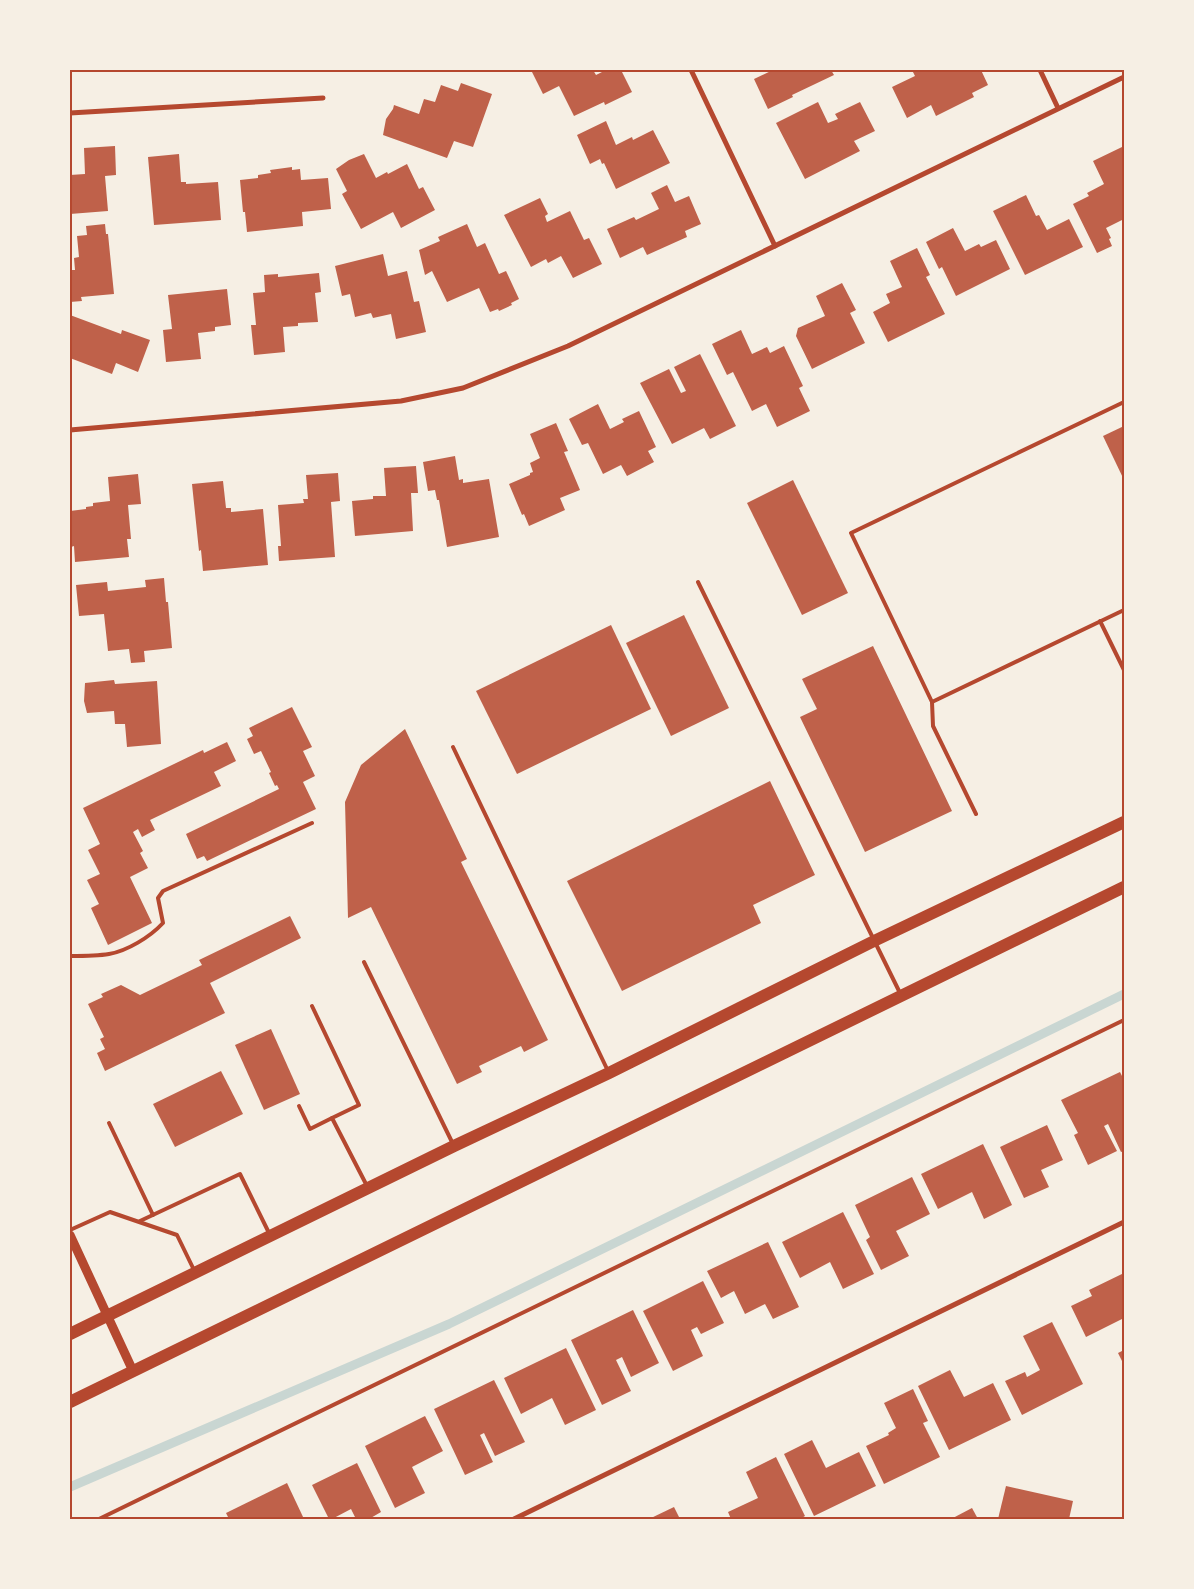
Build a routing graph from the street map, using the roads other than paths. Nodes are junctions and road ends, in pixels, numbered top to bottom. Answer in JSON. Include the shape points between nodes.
{"nodes":[{"id":1,"x":691,"y":70,"type":"edge"},
{"id":2,"x":1040,"y":70,"type":"edge"},
{"id":3,"x":1124,"y":77,"type":"edge"},
{"id":4,"x":323,"y":98,"type":"dead end"},
{"id":5,"x":1058,"y":108,"type":"junction"},
{"id":6,"x":70,"y":113,"type":"edge"},
{"id":7,"x":775,"y":246,"type":"junction"},
{"id":8,"x":1124,"y":402,"type":"edge"},
{"id":9,"x":70,"y":430,"type":"edge"},
{"id":10,"x":698,"y":582,"type":"dead end"},
{"id":11,"x":1124,"y":610,"type":"edge"},
{"id":12,"x":1100,"y":621,"type":"junction"},
{"id":13,"x":1124,"y":670,"type":"edge"},
{"id":14,"x":932,"y":702,"type":"junction"},
{"id":15,"x":453,"y":747,"type":"dead end"},
{"id":16,"x":976,"y":814,"type":"dead end"},
{"id":17,"x":1124,"y":822,"type":"edge"},
{"id":18,"x":312,"y":823,"type":"dead end"},
{"id":19,"x":1124,"y":887,"type":"edge"},
{"id":20,"x":874,"y":941,"type":"junction"},
{"id":21,"x":70,"y":956,"type":"edge"},
{"id":22,"x":364,"y":962,"type":"dead end"},
{"id":23,"x":901,"y":995,"type":"junction"},
{"id":24,"x":312,"y":1006,"type":"dead end"},
{"id":25,"x":1124,"y":1020,"type":"edge"},
{"id":26,"x":609,"y":1073,"type":"junction"},
{"id":27,"x":299,"y":1106,"type":"dead end"},
{"id":28,"x":332,"y":1118,"type":"junction"},
{"id":29,"x":109,"y":1123,"type":"dead end"},
{"id":30,"x":454,"y":1146,"type":"junction"},
{"id":31,"x":368,"y":1188,"type":"junction"},
{"id":32,"x":153,"y":1215,"type":"junction"},
{"id":33,"x":140,"y":1221,"type":"junction"},
{"id":34,"x":1124,"y":1222,"type":"edge"},
{"id":35,"x":70,"y":1230,"type":"edge"},
{"id":36,"x":70,"y":1235,"type":"edge"},
{"id":37,"x":271,"y":1236,"type":"junction"},
{"id":38,"x":195,"y":1272,"type":"junction"},
{"id":39,"x":107,"y":1316,"type":"junction"},
{"id":40,"x":70,"y":1334,"type":"edge"},
{"id":41,"x":133,"y":1371,"type":"junction"},
{"id":42,"x":70,"y":1402,"type":"edge"},
{"id":43,"x":99,"y":1519,"type":"edge"},
{"id":44,"x":514,"y":1519,"type":"edge"}],
"edges":[{"from":1,"to":7,"type":"street"},
{"from":2,"to":5,"type":"street"},
{"from":3,"to":5,"type":"street"},
{"from":4,"to":6,"type":"street"},
{"from":5,"to":7,"type":"street"},
{"from":7,"to":9,"type":"street","via":[[568,346],[463,388],[401,401]]},
{"from":8,"to":14,"type":"lane","via":[[851,533]]},
{"from":10,"to":20,"type":"lane"},
{"from":11,"to":12,"type":"lane"},
{"from":12,"to":13,"type":"lane"},
{"from":12,"to":14,"type":"lane"},
{"from":14,"to":16,"type":"lane","via":[[933,726]]},
{"from":15,"to":26,"type":"lane"},
{"from":17,"to":20,"type":"main road"},
{"from":18,"to":21,"type":"lane","via":[[163,891],[158,898],[163,923],[140,942],[110,954]]},
{"from":19,"to":23,"type":"main road"},
{"from":20,"to":23,"type":"lane"},
{"from":20,"to":26,"type":"main road"},
{"from":22,"to":30,"type":"lane"},
{"from":23,"to":41,"type":"main road"},
{"from":24,"to":28,"type":"lane","via":[[359,1105]]},
{"from":25,"to":43,"type":"lane"},
{"from":26,"to":30,"type":"main road"},
{"from":27,"to":28,"type":"lane","via":[[310,1129]]},
{"from":28,"to":31,"type":"lane"},
{"from":29,"to":32,"type":"lane"},
{"from":30,"to":31,"type":"main road"},
{"from":31,"to":37,"type":"main road"},
{"from":32,"to":33,"type":"lane"},
{"from":32,"to":37,"type":"lane","via":[[240,1174]]},
{"from":33,"to":35,"type":"lane","via":[[110,1212]]},
{"from":33,"to":38,"type":"lane","via":[[177,1235]]},
{"from":34,"to":44,"type":"street"},
{"from":36,"to":39,"type":"street"},
{"from":37,"to":38,"type":"main road"},
{"from":38,"to":39,"type":"main road"},
{"from":39,"to":40,"type":"main road"},
{"from":39,"to":41,"type":"street"},
{"from":41,"to":42,"type":"main road"}]}
